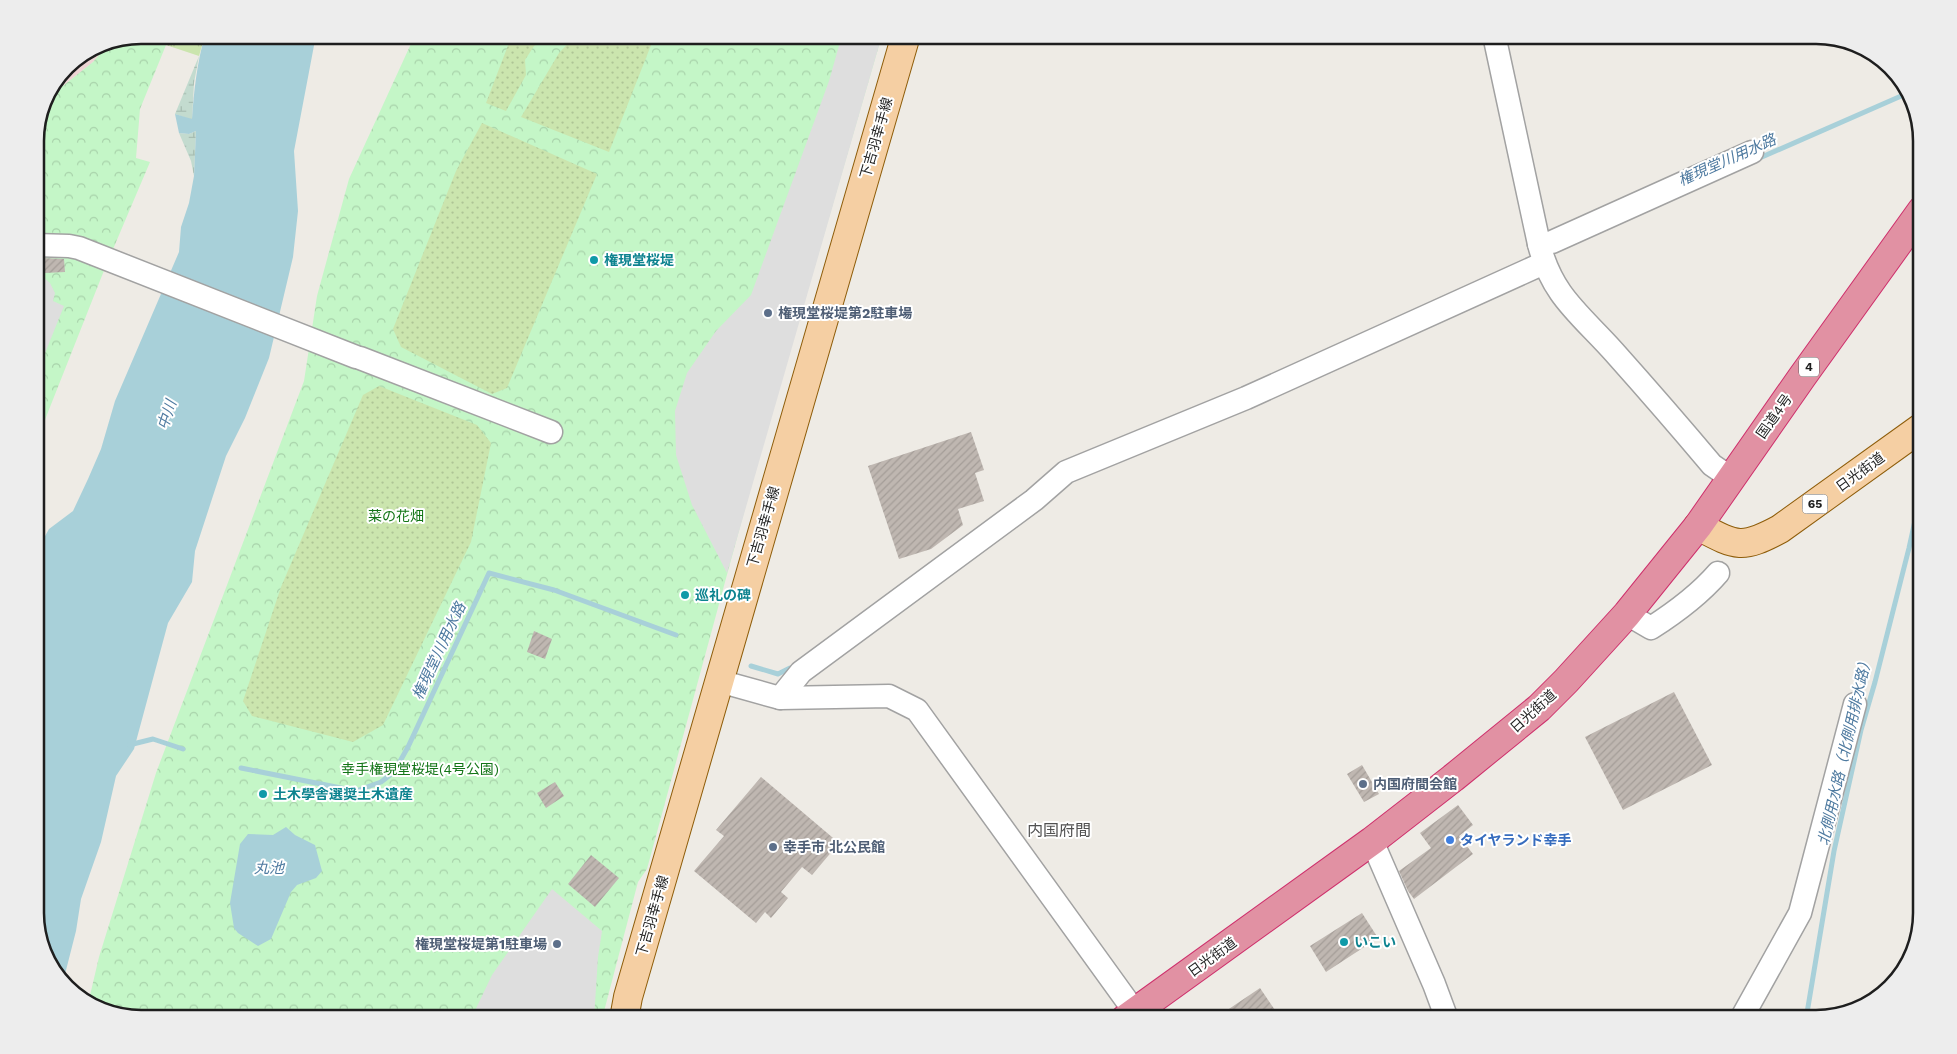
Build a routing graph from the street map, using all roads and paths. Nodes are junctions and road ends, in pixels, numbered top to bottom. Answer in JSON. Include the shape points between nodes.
{"nodes":[{"id":1,"x":903,"y":44,"type":"edge"},
{"id":2,"x":1496,"y":44,"type":"edge"},
{"id":3,"x":1752,"y":152,"type":"dead end"},
{"id":4,"x":1913,"y":223,"type":"edge"},
{"id":5,"x":44,"y":245,"type":"edge"},
{"id":6,"x":1542,"y":253,"type":"junction"},
{"id":7,"x":552,"y":432,"type":"dead end"},
{"id":8,"x":1913,"y":433,"type":"edge"},
{"id":9,"x":1731,"y":478,"type":"junction"},
{"id":10,"x":1698,"y":526,"type":"junction"},
{"id":11,"x":1718,"y":572,"type":"dead end"},
{"id":12,"x":1627,"y":614,"type":"junction"},
{"id":13,"x":719,"y":681,"type":"junction"},
{"id":14,"x":780,"y":698,"type":"junction"},
{"id":15,"x":1855,"y":704,"type":"dead end"},
{"id":16,"x":1372,"y":841,"type":"junction"},
{"id":17,"x":626,"y":1010,"type":"edge"},
{"id":18,"x":1126,"y":1010,"type":"edge"},
{"id":19,"x":1138,"y":1010,"type":"edge"},
{"id":20,"x":1443,"y":1010,"type":"edge"},
{"id":21,"x":1747,"y":1010,"type":"edge"}],
"edges":[{"from":1,"to":13,"type":"main road","name":"下吉羽幸手線"},
{"from":2,"to":6,"type":"street"},
{"from":3,"to":6,"type":"street","via":[[1552,242]]},
{"from":4,"to":9,"type":"highway","name":"国道4号","number":"4"},
{"from":5,"to":7,"type":"street","via":[[69,246],[112,261]]},
{"from":6,"to":9,"type":"street","via":[[1554,285],[1576,313],[1712,465]]},
{"from":6,"to":14,"type":"street","via":[[1246,398],[1066,472],[1034,500],[801,672]]},
{"from":8,"to":10,"type":"main road","name":"日光街道","number":"65","via":[[1762,539],[1738,543],[1724,540]]},
{"from":9,"to":10,"type":"highway","name":"国道4号","number":"4"},
{"from":10,"to":12,"type":"highway","name":"日光街道","number":"4"},
{"from":11,"to":12,"type":"street","via":[[1697,594],[1651,628]]},
{"from":12,"to":16,"type":"highway","name":"日光街道","number":"4","via":[[1539,708]]},
{"from":13,"to":14,"type":"street"},
{"from":13,"to":17,"type":"main road","name":"下吉羽幸手線"},
{"from":14,"to":18,"type":"street","via":[[889,696],[917,710]]},
{"from":15,"to":21,"type":"street","via":[[1800,913]]},
{"from":16,"to":19,"type":"highway","name":"日光街道","number":"4"},
{"from":16,"to":20,"type":"street"}]}
